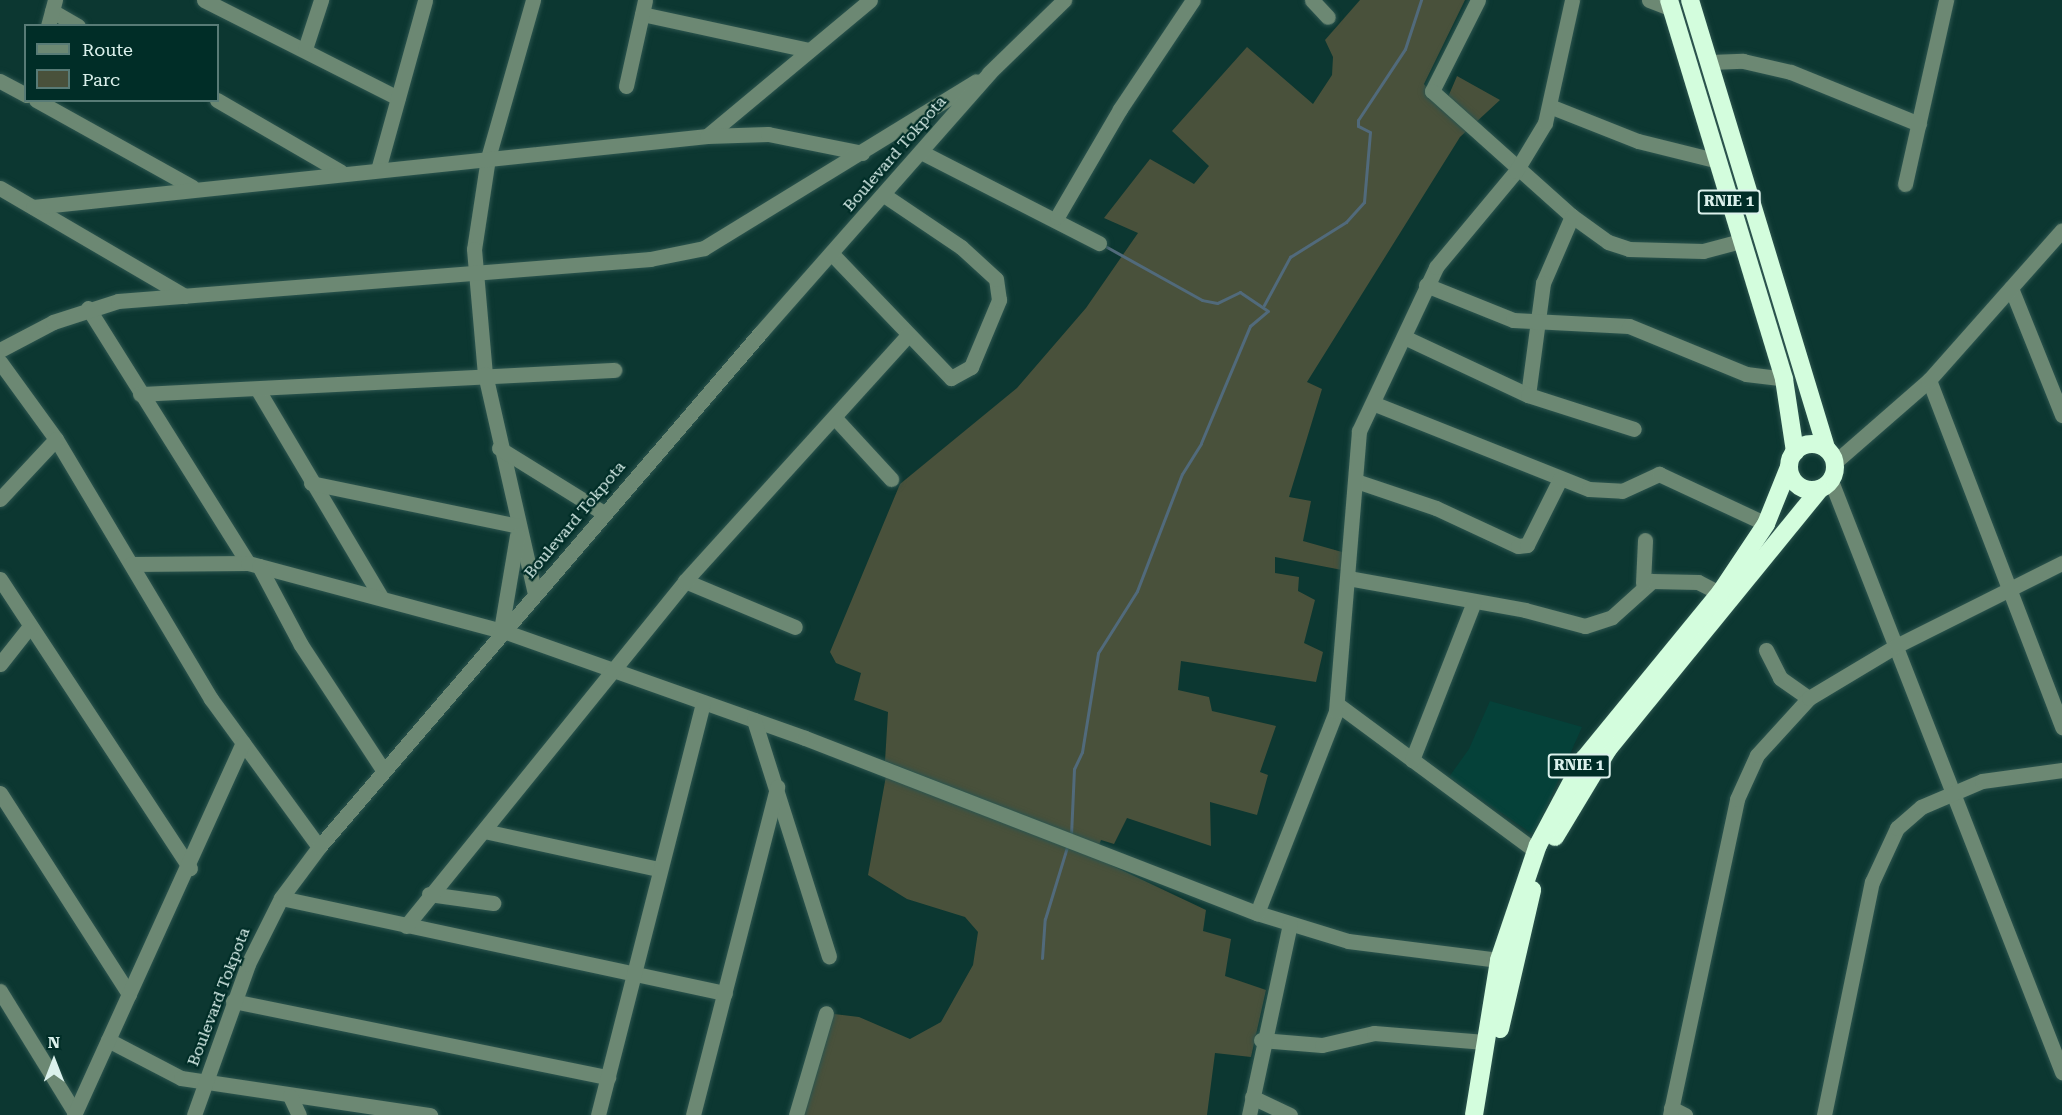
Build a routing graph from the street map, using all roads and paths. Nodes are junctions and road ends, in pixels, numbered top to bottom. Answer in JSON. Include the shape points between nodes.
{"nodes":[{"id":1,"x":321,"y":0,"type":"edge"},
{"id":2,"x":425,"y":0,"type":"edge"},
{"id":3,"x":532,"y":0,"type":"edge"},
{"id":4,"x":870,"y":0,"type":"edge"},
{"id":5,"x":1064,"y":0,"type":"edge"},
{"id":6,"x":1193,"y":0,"type":"edge"},
{"id":7,"x":1312,"y":0,"type":"edge"},
{"id":8,"x":1478,"y":0,"type":"edge"},
{"id":9,"x":1572,"y":0,"type":"edge"},
{"id":10,"x":1649,"y":0,"type":"edge"},
{"id":11,"x":1690,"y":0,"type":"edge"},
{"id":12,"x":1946,"y":0,"type":"edge"},
{"id":13,"x":209,"y":1,"type":"edge"},
{"id":14,"x":1670,"y":5,"type":"edge"},
{"id":15,"x":644,"y":7,"type":"edge"},
{"id":16,"x":52,"y":12,"type":"edge"},
{"id":17,"x":1328,"y":17,"type":"dead end"},
{"id":18,"x":74,"y":24,"type":"edge"},
{"id":19,"x":304,"y":50,"type":"junction"},
{"id":20,"x":809,"y":50,"type":"junction"},
{"id":21,"x":1710,"y":62,"type":"junction"},
{"id":22,"x":989,"y":73,"type":"junction"},
{"id":23,"x":0,"y":81,"type":"edge"},
{"id":24,"x":626,"y":86,"type":"dead end"},
{"id":25,"x":24,"y":94,"type":"edge"},
{"id":26,"x":398,"y":98,"type":"junction"},
{"id":27,"x":219,"y":101,"type":"edge"},
{"id":28,"x":40,"y":102,"type":"edge"},
{"id":29,"x":1552,"y":107,"type":"junction"},
{"id":30,"x":1919,"y":124,"type":"junction"},
{"id":31,"x":707,"y":136,"type":"junction"},
{"id":32,"x":921,"y":152,"type":"junction"},
{"id":33,"x":862,"y":153,"type":"junction"},
{"id":34,"x":488,"y":158,"type":"junction"},
{"id":35,"x":1718,"y":161,"type":"junction"},
{"id":36,"x":378,"y":170,"type":"junction"},
{"id":37,"x":1516,"y":171,"type":"junction"},
{"id":38,"x":341,"y":172,"type":"junction"},
{"id":39,"x":1905,"y":184,"type":"dead end"},
{"id":40,"x":192,"y":187,"type":"junction"},
{"id":41,"x":0,"y":188,"type":"edge"},
{"id":42,"x":884,"y":195,"type":"junction"},
{"id":43,"x":33,"y":207,"type":"junction"},
{"id":44,"x":1572,"y":216,"type":"junction"},
{"id":45,"x":1057,"y":217,"type":"junction"},
{"id":46,"x":2062,"y":230,"type":"edge"},
{"id":47,"x":1740,"y":242,"type":"junction"},
{"id":48,"x":1099,"y":243,"type":"dead end"},
{"id":49,"x":832,"y":254,"type":"junction"},
{"id":50,"x":474,"y":273,"type":"junction"},
{"id":51,"x":1426,"y":285,"type":"junction"},
{"id":52,"x":2011,"y":288,"type":"junction"},
{"id":53,"x":185,"y":296,"type":"junction"},
{"id":54,"x":88,"y":308,"type":"junction"},
{"id":55,"x":1534,"y":324,"type":"junction"},
{"id":56,"x":908,"y":335,"type":"junction"},
{"id":57,"x":1404,"y":337,"type":"junction"},
{"id":58,"x":0,"y":350,"type":"edge"},
{"id":59,"x":0,"y":362,"type":"edge"},
{"id":60,"x":614,"y":370,"type":"dead end"},
{"id":61,"x":485,"y":374,"type":"junction"},
{"id":62,"x":1784,"y":379,"type":"junction"},
{"id":63,"x":1929,"y":380,"type":"junction"},
{"id":64,"x":258,"y":390,"type":"junction"},
{"id":65,"x":140,"y":394,"type":"junction"},
{"id":66,"x":1528,"y":395,"type":"junction"},
{"id":67,"x":1375,"y":404,"type":"junction"},
{"id":68,"x":2062,"y":415,"type":"edge"},
{"id":69,"x":835,"y":418,"type":"junction"},
{"id":70,"x":1634,"y":429,"type":"dead end"},
{"id":71,"x":56,"y":439,"type":"junction"},
{"id":72,"x":499,"y":448,"type":"junction"},
{"id":73,"x":1792,"y":460,"type":"junction"},
{"id":74,"x":1828,"y":470,"type":"junction"},
{"id":75,"x":891,"y":479,"type":"dead end"},
{"id":76,"x":1560,"y":479,"type":"junction"},
{"id":77,"x":1359,"y":482,"type":"junction"},
{"id":78,"x":311,"y":483,"type":"junction"},
{"id":79,"x":0,"y":500,"type":"edge"},
{"id":80,"x":604,"y":513,"type":"junction"},
{"id":81,"x":1766,"y":524,"type":"junction"},
{"id":82,"x":519,"y":526,"type":"junction"},
{"id":83,"x":1645,"y":540,"type":"dead end"},
{"id":84,"x":2062,"y":563,"type":"edge"},
{"id":85,"x":132,"y":564,"type":"junction"},
{"id":86,"x":254,"y":564,"type":"junction"},
{"id":87,"x":1347,"y":578,"type":"junction"},
{"id":88,"x":0,"y":579,"type":"edge"},
{"id":89,"x":685,"y":581,"type":"junction"},
{"id":90,"x":1644,"y":583,"type":"junction"},
{"id":91,"x":1720,"y":593,"type":"junction"},
{"id":92,"x":535,"y":594,"type":"junction"},
{"id":93,"x":2009,"y":594,"type":"junction"},
{"id":94,"x":381,"y":597,"type":"junction"},
{"id":95,"x":1473,"y":604,"type":"junction"},
{"id":96,"x":30,"y":626,"type":"junction"},
{"id":97,"x":795,"y":627,"type":"dead end"},
{"id":98,"x":503,"y":631,"type":"junction"},
{"id":99,"x":1896,"y":646,"type":"junction"},
{"id":100,"x":1766,"y":650,"type":"dead end"},
{"id":101,"x":0,"y":664,"type":"edge"},
{"id":102,"x":613,"y":669,"type":"junction"},
{"id":103,"x":1809,"y":698,"type":"junction"},
{"id":104,"x":703,"y":702,"type":"junction"},
{"id":105,"x":1336,"y":704,"type":"junction"},
{"id":106,"x":754,"y":720,"type":"junction"},
{"id":107,"x":2062,"y":727,"type":"edge"},
{"id":108,"x":243,"y":743,"type":"junction"},
{"id":109,"x":1412,"y":760,"type":"junction"},
{"id":110,"x":383,"y":770,"type":"junction"},
{"id":111,"x":2062,"y":770,"type":"edge"},
{"id":112,"x":777,"y":787,"type":"junction"},
{"id":113,"x":1952,"y":792,"type":"junction"},
{"id":114,"x":0,"y":793,"type":"edge"},
{"id":115,"x":484,"y":831,"type":"junction"},
{"id":116,"x":319,"y":847,"type":"junction"},
{"id":117,"x":1536,"y":850,"type":"junction"},
{"id":118,"x":190,"y":868,"type":"junction"},
{"id":119,"x":659,"y":869,"type":"junction"},
{"id":120,"x":429,"y":894,"type":"junction"},
{"id":121,"x":281,"y":898,"type":"junction"},
{"id":122,"x":493,"y":903,"type":"dead end"},
{"id":123,"x":1257,"y":913,"type":"junction"},
{"id":124,"x":1290,"y":924,"type":"junction"},
{"id":125,"x":406,"y":926,"type":"junction"},
{"id":126,"x":829,"y":956,"type":"dead end"},
{"id":127,"x":1499,"y":960,"type":"junction"},
{"id":128,"x":632,"y":970,"type":"junction"},
{"id":129,"x":0,"y":991,"type":"edge"},
{"id":130,"x":725,"y":993,"type":"junction"},
{"id":131,"x":129,"y":994,"type":"junction"},
{"id":132,"x":233,"y":1001,"type":"junction"},
{"id":133,"x":826,"y":1013,"type":"dead end"},
{"id":134,"x":108,"y":1040,"type":"junction"},
{"id":135,"x":1261,"y":1040,"type":"junction"},
{"id":136,"x":1485,"y":1042,"type":"junction"},
{"id":137,"x":2062,"y":1072,"type":"edge"},
{"id":138,"x":608,"y":1077,"type":"junction"},
{"id":139,"x":205,"y":1083,"type":"junction"},
{"id":140,"x":290,"y":1096,"type":"junction"},
{"id":141,"x":1252,"y":1097,"type":"junction"},
{"id":142,"x":1675,"y":1113,"type":"edge"},
{"id":143,"x":74,"y":1114,"type":"edge"},
{"id":144,"x":194,"y":1115,"type":"edge"},
{"id":145,"x":299,"y":1115,"type":"edge"},
{"id":146,"x":430,"y":1115,"type":"edge"},
{"id":147,"x":598,"y":1115,"type":"edge"},
{"id":148,"x":693,"y":1115,"type":"edge"},
{"id":149,"x":796,"y":1115,"type":"edge"},
{"id":150,"x":1249,"y":1115,"type":"edge"},
{"id":151,"x":1290,"y":1115,"type":"edge"},
{"id":152,"x":1474,"y":1115,"type":"edge"},
{"id":153,"x":1486,"y":1115,"type":"edge"},
{"id":154,"x":1824,"y":1115,"type":"edge"}],
"edges":[{"from":1,"to":19,"type":"street"},
{"from":2,"to":26,"type":"street"},
{"from":3,"to":34,"type":"street"},
{"from":4,"to":20,"type":"street"},
{"from":5,"to":22,"type":"street","name":"Boulevard Tokpota"},
{"from":6,"to":45,"type":"street","via":[[1120,109]]},
{"from":7,"to":17,"type":"street"},
{"from":8,"to":37,"type":"street","via":[[1432,91]]},
{"from":9,"to":29,"type":"street"},
{"from":10,"to":14,"type":"street"},
{"from":11,"to":21,"type":"highway","number":"RNIE 1"},
{"from":12,"to":30,"type":"street"},
{"from":13,"to":19,"type":"street"},
{"from":14,"to":35,"type":"highway","number":"RNIE 1"},
{"from":15,"to":20,"type":"street"},
{"from":15,"to":24,"type":"street"},
{"from":16,"to":18,"type":"street"},
{"from":19,"to":26,"type":"street"},
{"from":20,"to":31,"type":"street"},
{"from":21,"to":30,"type":"street","via":[[1743,62],[1791,72]]},
{"from":21,"to":74,"type":"highway","number":"RNIE 1"},
{"from":22,"to":32,"type":"street","name":"Boulevard Tokpota"},
{"from":22,"to":33,"type":"street"},
{"from":23,"to":25,"type":"street"},
{"from":26,"to":36,"type":"street"},
{"from":27,"to":38,"type":"street"},
{"from":28,"to":40,"type":"street"},
{"from":29,"to":35,"type":"street","via":[[1638,141]]},
{"from":29,"to":37,"type":"street"},
{"from":30,"to":39,"type":"street"},
{"from":31,"to":33,"type":"street","via":[[768,134]]},
{"from":31,"to":34,"type":"street"},
{"from":32,"to":42,"type":"street","name":"Boulevard Tokpota"},
{"from":32,"to":45,"type":"street"},
{"from":33,"to":50,"type":"street","via":[[704,248],[650,259]]},
{"from":34,"to":36,"type":"street"},
{"from":34,"to":50,"type":"street"},
{"from":35,"to":47,"type":"highway","number":"RNIE 1"},
{"from":36,"to":38,"type":"street"},
{"from":37,"to":44,"type":"street"},
{"from":37,"to":51,"type":"street","via":[[1456,240]]},
{"from":38,"to":40,"type":"street"},
{"from":40,"to":43,"type":"street"},
{"from":41,"to":43,"type":"street"},
{"from":42,"to":49,"type":"street","name":"Boulevard Tokpota"},
{"from":42,"to":56,"type":"street","via":[[961,246],[1001,290],[979,353],[956,379]]},
{"from":43,"to":53,"type":"street"},
{"from":44,"to":47,"type":"street","via":[[1608,242],[1629,249],[1703,251]]},
{"from":44,"to":55,"type":"street","via":[[1549,266]]},
{"from":45,"to":48,"type":"street"},
{"from":46,"to":52,"type":"street"},
{"from":47,"to":62,"type":"highway","number":"RNIE 1"},
{"from":49,"to":56,"type":"street"},
{"from":49,"to":80,"type":"street","name":"Boulevard Tokpota"},
{"from":50,"to":53,"type":"street"},
{"from":50,"to":61,"type":"street"},
{"from":51,"to":55,"type":"street"},
{"from":51,"to":57,"type":"street"},
{"from":52,"to":63,"type":"street"},
{"from":52,"to":68,"type":"street"},
{"from":53,"to":54,"type":"street"},
{"from":54,"to":58,"type":"street"},
{"from":54,"to":65,"type":"street"},
{"from":55,"to":62,"type":"street","via":[[1629,326],[1746,374]]},
{"from":55,"to":66,"type":"street"},
{"from":56,"to":69,"type":"street"},
{"from":57,"to":66,"type":"street"},
{"from":57,"to":67,"type":"street"},
{"from":59,"to":71,"type":"street"},
{"from":60,"to":61,"type":"street"},
{"from":61,"to":64,"type":"street"},
{"from":61,"to":72,"type":"street"},
{"from":62,"to":73,"type":"highway","number":"RNIE 1"},
{"from":63,"to":74,"type":"street"},
{"from":63,"to":93,"type":"street"},
{"from":64,"to":65,"type":"street"},
{"from":64,"to":78,"type":"street"},
{"from":65,"to":86,"type":"street"},
{"from":66,"to":70,"type":"street"},
{"from":67,"to":76,"type":"street"},
{"from":67,"to":77,"type":"street","via":[[1359,431]]},
{"from":69,"to":75,"type":"street"},
{"from":69,"to":89,"type":"street"},
{"from":71,"to":79,"type":"street"},
{"from":71,"to":85,"type":"street"},
{"from":72,"to":80,"type":"street"},
{"from":72,"to":82,"type":"street"},
{"from":73,"to":74,"type":"highway","via":[[1813,444]]},
{"from":73,"to":74,"type":"highway","via":[[1799,486]]},
{"from":73,"to":81,"type":"highway","number":"RNIE 1"},
{"from":74,"to":99,"type":"street"},
{"from":74,"to":153,"type":"highway","number":"RNIE 1","via":[[1608,749],[1548,849],[1522,922]]},
{"from":76,"to":77,"type":"street","via":[[1527,545],[1518,546],[1436,508]]},
{"from":76,"to":81,"type":"street","via":[[1605,492],[1659,474]]},
{"from":77,"to":87,"type":"street"},
{"from":78,"to":82,"type":"street"},
{"from":78,"to":94,"type":"street"},
{"from":80,"to":92,"type":"street","name":"Boulevard Tokpota"},
{"from":81,"to":91,"type":"highway","number":"RNIE 1"},
{"from":82,"to":92,"type":"street"},
{"from":82,"to":98,"type":"street"},
{"from":83,"to":90,"type":"street"},
{"from":84,"to":93,"type":"street"},
{"from":85,"to":86,"type":"street"},
{"from":85,"to":108,"type":"street"},
{"from":86,"to":94,"type":"street"},
{"from":86,"to":110,"type":"street","via":[[301,645]]},
{"from":87,"to":95,"type":"street"},
{"from":87,"to":105,"type":"street"},
{"from":88,"to":96,"type":"street"},
{"from":89,"to":97,"type":"street"},
{"from":89,"to":102,"type":"street"},
{"from":90,"to":91,"type":"street","via":[[1698,582]]},
{"from":90,"to":95,"type":"street","via":[[1612,617],[1585,626],[1525,610]]},
{"from":91,"to":117,"type":"highway","number":"RNIE 1","via":[[1584,759]]},
{"from":92,"to":98,"type":"street","name":"Boulevard Tokpota"},
{"from":93,"to":99,"type":"street"},
{"from":93,"to":107,"type":"street"},
{"from":94,"to":98,"type":"street"},
{"from":95,"to":109,"type":"street"},
{"from":96,"to":101,"type":"street"},
{"from":96,"to":118,"type":"street"},
{"from":98,"to":102,"type":"street"},
{"from":98,"to":110,"type":"street","name":"Boulevard Tokpota"},
{"from":99,"to":103,"type":"street"},
{"from":99,"to":113,"type":"street"},
{"from":100,"to":103,"type":"street","via":[[1780,678]]},
{"from":102,"to":104,"type":"street"},
{"from":102,"to":115,"type":"street"},
{"from":103,"to":142,"type":"street","via":[[1756,755],[1737,799]]},
{"from":104,"to":106,"type":"street"},
{"from":104,"to":119,"type":"street"},
{"from":105,"to":109,"type":"street"},
{"from":105,"to":123,"type":"street","via":[[1322,754]]},
{"from":106,"to":112,"type":"street"},
{"from":106,"to":123,"type":"street"},
{"from":108,"to":116,"type":"street"},
{"from":108,"to":118,"type":"street"},
{"from":109,"to":117,"type":"street"},
{"from":110,"to":116,"type":"street","name":"Boulevard Tokpota"},
{"from":111,"to":113,"type":"street","via":[[1982,781]]},
{"from":112,"to":126,"type":"street"},
{"from":112,"to":130,"type":"street"},
{"from":113,"to":137,"type":"street"},
{"from":113,"to":154,"type":"street","via":[[1905,819],[1878,861]]},
{"from":114,"to":131,"type":"street"},
{"from":115,"to":119,"type":"street"},
{"from":115,"to":120,"type":"street"},
{"from":116,"to":121,"type":"street","name":"Boulevard Tokpota"},
{"from":117,"to":127,"type":"highway","number":"RNIE 1"},
{"from":118,"to":131,"type":"street"},
{"from":119,"to":128,"type":"street"},
{"from":120,"to":122,"type":"street"},
{"from":120,"to":125,"type":"street"},
{"from":121,"to":125,"type":"street"},
{"from":121,"to":132,"type":"street","name":"Boulevard Tokpota"},
{"from":123,"to":124,"type":"street"},
{"from":124,"to":127,"type":"street","via":[[1401,951]]},
{"from":124,"to":135,"type":"street"},
{"from":125,"to":128,"type":"street"},
{"from":127,"to":136,"type":"highway","number":"RNIE 1"},
{"from":128,"to":130,"type":"street"},
{"from":128,"to":138,"type":"street"},
{"from":129,"to":143,"type":"street"},
{"from":130,"to":148,"type":"street"},
{"from":131,"to":134,"type":"street"},
{"from":132,"to":138,"type":"street"},
{"from":132,"to":139,"type":"street","name":"Boulevard Tokpota"},
{"from":133,"to":149,"type":"street"},
{"from":134,"to":139,"type":"street","via":[[164,1072]]},
{"from":134,"to":143,"type":"street"},
{"from":135,"to":136,"type":"street","via":[[1322,1045],[1374,1032]]},
{"from":135,"to":141,"type":"street"},
{"from":136,"to":152,"type":"highway","number":"RNIE 1"},
{"from":138,"to":147,"type":"street"},
{"from":139,"to":140,"type":"street"},
{"from":139,"to":144,"type":"street","name":"Boulevard Tokpota"},
{"from":140,"to":145,"type":"street"},
{"from":140,"to":146,"type":"street"},
{"from":141,"to":150,"type":"street"},
{"from":141,"to":151,"type":"street"}]}
